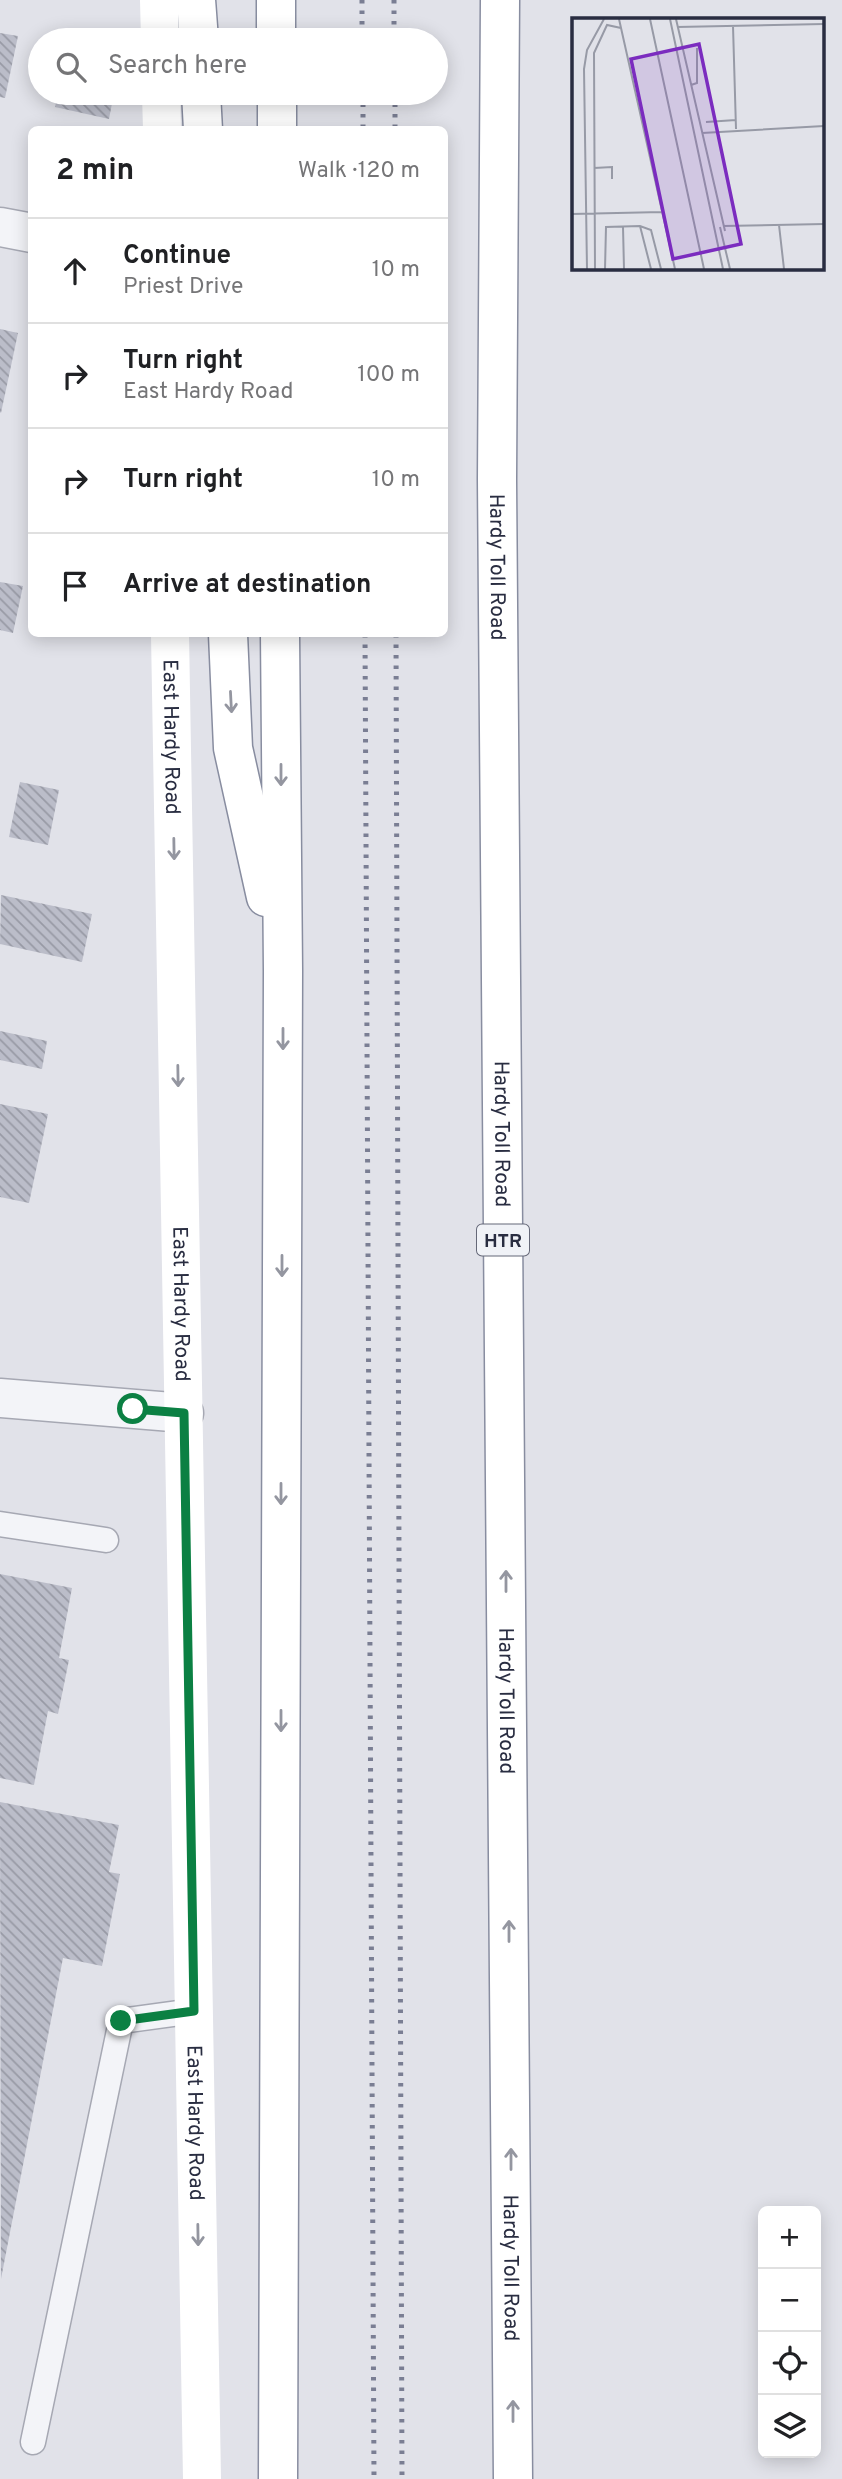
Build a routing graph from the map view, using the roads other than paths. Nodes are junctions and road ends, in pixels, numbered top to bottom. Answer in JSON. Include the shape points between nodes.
{"nodes":[{"id":1,"x":159,"y":0,"type":"edge"},
{"id":2,"x":197,"y":0,"type":"edge"},
{"id":3,"x":276,"y":0,"type":"edge"},
{"id":4,"x":500,"y":0,"type":"edge"},
{"id":5,"x":160,"y":28,"type":"edge"},
{"id":6,"x":198,"y":28,"type":"edge"},
{"id":7,"x":276,"y":28,"type":"edge"},
{"id":8,"x":161,"y":105,"type":"edge"},
{"id":9,"x":202,"y":105,"type":"edge"},
{"id":10,"x":276,"y":105,"type":"edge"},
{"id":11,"x":162,"y":126,"type":"edge"},
{"id":12,"x":203,"y":126,"type":"edge"},
{"id":13,"x":277,"y":126,"type":"edge"},
{"id":14,"x":0,"y":226,"type":"edge"},
{"id":15,"x":28,"y":232,"type":"edge"},
{"id":16,"x":170,"y":637,"type":"edge"},
{"id":17,"x":228,"y":637,"type":"edge"},
{"id":18,"x":280,"y":637,"type":"edge"},
{"id":19,"x":283,"y":971,"type":"junction"},
{"id":20,"x":0,"y":1398,"type":"edge"},
{"id":21,"x":184,"y":1413,"type":"junction"},
{"id":22,"x":0,"y":1524,"type":"edge"},
{"id":23,"x":106,"y":1540,"type":"dead end"},
{"id":24,"x":194,"y":2011,"type":"junction"},
{"id":25,"x":33,"y":2442,"type":"dead end"},
{"id":26,"x":202,"y":2479,"type":"edge"},
{"id":27,"x":278,"y":2479,"type":"edge"},
{"id":28,"x":513,"y":2479,"type":"edge"}],
"edges":[{"from":1,"to":5,"type":"main road"},
{"from":2,"to":6,"type":"main road"},
{"from":3,"to":7,"type":"main road"},
{"from":28,"to":4,"type":"main road","name":"Hardy Toll Road","number":"HTR","one_way":true,"via":[[497,480]]},
{"from":8,"to":11,"type":"main road"},
{"from":9,"to":12,"type":"main road"},
{"from":10,"to":13,"type":"main road"},
{"from":14,"to":15,"type":"street"},
{"from":16,"to":21,"type":"main road","name":"East Hardy Road","one_way":true},
{"from":17,"to":19,"type":"main road","one_way":true,"via":[[233,748]]},
{"from":18,"to":19,"type":"main road","one_way":true},
{"from":19,"to":27,"type":"main road","one_way":true},
{"from":20,"to":21,"type":"street"},
{"from":21,"to":24,"type":"main road","name":"East Hardy Road"},
{"from":22,"to":23,"type":"lane"},
{"from":24,"to":25,"type":"lane","via":[[121,2021]]},
{"from":24,"to":26,"type":"main road","name":"East Hardy Road","one_way":true}]}
